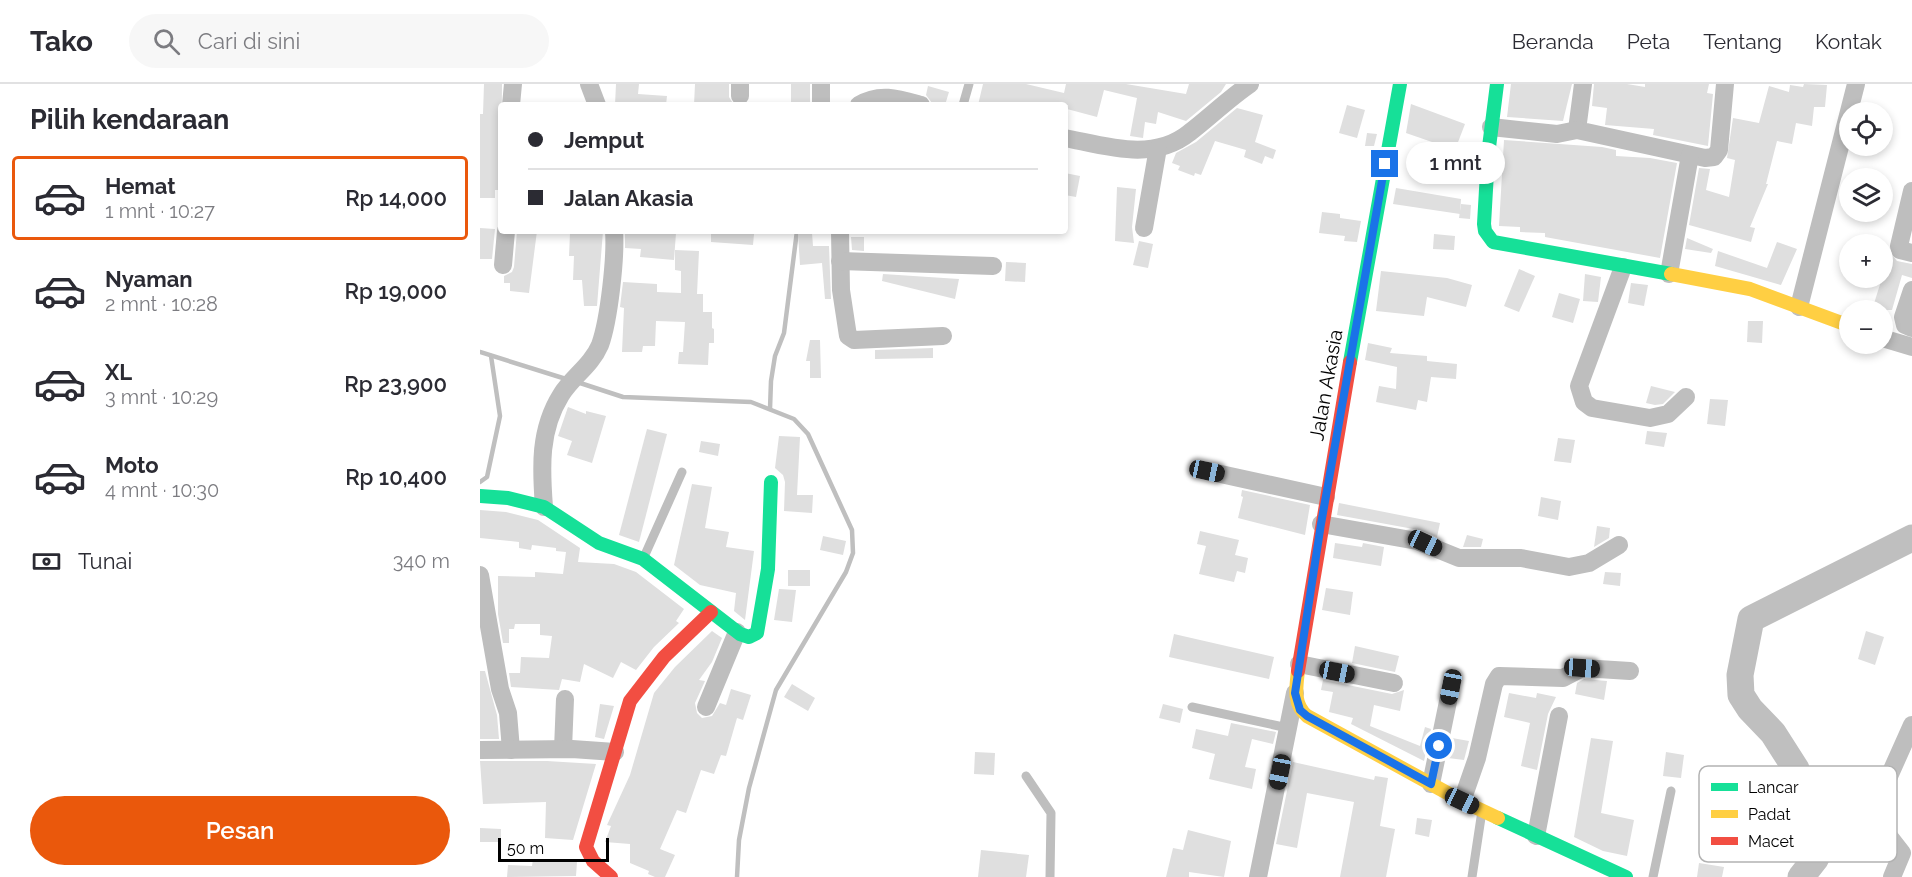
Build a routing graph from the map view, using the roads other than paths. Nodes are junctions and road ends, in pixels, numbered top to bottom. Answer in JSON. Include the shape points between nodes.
{"nodes":[{"id":1,"x":513,"y":84,"type":"edge"},
{"id":2,"x":589,"y":84,"type":"edge"},
{"id":3,"x":821,"y":84,"type":"edge"},
{"id":4,"x":969,"y":84,"type":"edge"},
{"id":5,"x":1250,"y":84,"type":"edge"},
{"id":6,"x":1400,"y":84,"type":"edge"},
{"id":7,"x":1497,"y":84,"type":"edge"},
{"id":8,"x":1583,"y":84,"type":"edge"},
{"id":9,"x":1725,"y":84,"type":"edge"},
{"id":10,"x":1856,"y":84,"type":"edge"},
{"id":11,"x":511,"y":102,"type":"edge"},
{"id":12,"x":596,"y":102,"type":"edge"},
{"id":13,"x":821,"y":102,"type":"edge"},
{"id":14,"x":865,"y":102,"type":"edge"},
{"id":15,"x":910,"y":102,"type":"edge"},
{"id":16,"x":964,"y":102,"type":"edge"},
{"id":17,"x":1491,"y":127,"type":"junction"},
{"id":18,"x":1577,"y":130,"type":"junction"},
{"id":19,"x":1068,"y":139,"type":"edge"},
{"id":20,"x":1158,"y":148,"type":"junction"},
{"id":21,"x":1690,"y":155,"type":"junction"},
{"id":22,"x":1912,"y":191,"type":"edge"},
{"id":23,"x":1144,"y":228,"type":"dead end"},
{"id":24,"x":506,"y":234,"type":"edge"},
{"id":25,"x":614,"y":234,"type":"edge"},
{"id":26,"x":840,"y":234,"type":"edge"},
{"id":27,"x":1912,"y":253,"type":"edge"},
{"id":28,"x":840,"y":261,"type":"junction"},
{"id":29,"x":503,"y":265,"type":"dead end"},
{"id":30,"x":993,"y":266,"type":"dead end"},
{"id":31,"x":1623,"y":267,"type":"junction"},
{"id":32,"x":1669,"y":274,"type":"junction"},
{"id":33,"x":1912,"y":290,"type":"edge"},
{"id":34,"x":1799,"y":307,"type":"junction"},
{"id":35,"x":1839,"y":322,"type":"edge"},
{"id":36,"x":1912,"y":328,"type":"edge"},
{"id":37,"x":943,"y":336,"type":"dead end"},
{"id":38,"x":1893,"y":341,"type":"edge"},
{"id":39,"x":1912,"y":347,"type":"edge"},
{"id":40,"x":1686,"y":397,"type":"dead end"},
{"id":41,"x":1207,"y":471,"type":"dead end"},
{"id":42,"x":682,"y":472,"type":"dead end"},
{"id":43,"x":771,"y":482,"type":"dead end"},
{"id":44,"x":480,"y":496,"type":"edge"},
{"id":45,"x":1326,"y":497,"type":"junction"},
{"id":46,"x":544,"y":507,"type":"junction"},
{"id":47,"x":1321,"y":524,"type":"junction"},
{"id":48,"x":1619,"y":545,"type":"dead end"},
{"id":49,"x":643,"y":559,"type":"junction"},
{"id":50,"x":480,"y":575,"type":"edge"},
{"id":51,"x":711,"y":612,"type":"junction"},
{"id":52,"x":737,"y":632,"type":"junction"},
{"id":53,"x":1299,"y":664,"type":"junction"},
{"id":54,"x":1630,"y":671,"type":"dead end"},
{"id":55,"x":1394,"y":683,"type":"dead end"},
{"id":56,"x":1451,"y":687,"type":"dead end"},
{"id":57,"x":1295,"y":693,"type":"junction"},
{"id":58,"x":565,"y":699,"type":"dead end"},
{"id":59,"x":706,"y":707,"type":"dead end"},
{"id":60,"x":1192,"y":707,"type":"dead end"},
{"id":61,"x":1560,"y":716,"type":"dead end"},
{"id":62,"x":1912,"y":725,"type":"edge"},
{"id":63,"x":1288,"y":728,"type":"junction"},
{"id":64,"x":563,"y":749,"type":"junction"},
{"id":65,"x":480,"y":750,"type":"edge"},
{"id":66,"x":510,"y":750,"type":"junction"},
{"id":67,"x":615,"y":752,"type":"junction"},
{"id":68,"x":1894,"y":766,"type":"edge"},
{"id":69,"x":1026,"y":776,"type":"dead end"},
{"id":70,"x":1431,"y":784,"type":"junction"},
{"id":71,"x":1671,"y":791,"type":"dead end"},
{"id":72,"x":1462,"y":801,"type":"junction"},
{"id":73,"x":1482,"y":811,"type":"junction"},
{"id":74,"x":1536,"y":836,"type":"junction"},
{"id":75,"x":1897,"y":847,"type":"edge"},
{"id":76,"x":611,"y":877,"type":"edge"},
{"id":77,"x":1050,"y":877,"type":"edge"},
{"id":78,"x":1258,"y":877,"type":"edge"},
{"id":79,"x":1472,"y":877,"type":"edge"},
{"id":80,"x":1626,"y":877,"type":"edge"},
{"id":81,"x":1653,"y":877,"type":"edge"},
{"id":82,"x":1892,"y":877,"type":"edge"}],
"edges":[{"from":1,"to":11,"type":"street"},
{"from":2,"to":12,"type":"street"},
{"from":3,"to":13,"type":"street"},
{"from":4,"to":16,"type":"lane"},
{"from":5,"to":20,"type":"street","via":[[1187,135]]},
{"from":6,"to":45,"type":"street","name":"Jalan Akasia"},
{"from":7,"to":17,"type":"street"},
{"from":8,"to":18,"type":"street"},
{"from":9,"to":21,"type":"street","via":[[1717,154],[1710,158]]},
{"from":10,"to":34,"type":"street"},
{"from":14,"to":15,"type":"street","via":[[876,97]]},
{"from":17,"to":18,"type":"street","via":[[1557,134]]},
{"from":17,"to":31,"type":"street","via":[[1484,224],[1492,242]]},
{"from":18,"to":21,"type":"street"},
{"from":19,"to":20,"type":"street","via":[[1118,148]]},
{"from":20,"to":23,"type":"street"},
{"from":21,"to":32,"type":"street"},
{"from":22,"to":27,"type":"street","via":[[1899,246],[1900,250]]},
{"from":24,"to":29,"type":"street"},
{"from":25,"to":46,"type":"street","via":[[605,326],[591,362],[561,395],[544,437]]},
{"from":26,"to":28,"type":"street"},
{"from":28,"to":30,"type":"street"},
{"from":28,"to":37,"type":"street","via":[[848,336],[854,340]]},
{"from":31,"to":32,"type":"street"},
{"from":31,"to":40,"type":"street","via":[[1579,386],[1580,395],[1592,408],[1650,418],[1668,414]]},
{"from":32,"to":34,"type":"street","via":[[1741,287]]},
{"from":33,"to":36,"type":"street","via":[[1903,317],[1905,325]]},
{"from":34,"to":35,"type":"street"},
{"from":38,"to":39,"type":"street"},
{"from":41,"to":45,"type":"street"},
{"from":42,"to":49,"type":"lane"},
{"from":43,"to":52,"type":"street","via":[[768,569],[757,633],[749,638]]},
{"from":44,"to":46,"type":"street"},
{"from":45,"to":47,"type":"street","name":"Jalan Akasia"},
{"from":46,"to":49,"type":"street","via":[[599,543]]},
{"from":47,"to":48,"type":"street","via":[[1417,541],[1459,558],[1521,558],[1569,567],[1589,563]]},
{"from":47,"to":53,"type":"street","name":"Jalan Akasia"},
{"from":49,"to":51,"type":"street"},
{"from":50,"to":66,"type":"street","via":[[500,689],[508,713]]},
{"from":51,"to":52,"type":"street"},
{"from":51,"to":67,"type":"street","via":[[664,657],[630,701]]},
{"from":52,"to":59,"type":"street"},
{"from":53,"to":55,"type":"street"},
{"from":53,"to":57,"type":"street","name":"Jalan Akasia"},
{"from":54,"to":72,"type":"street","via":[[1582,668],[1563,678],[1499,676]]},
{"from":56,"to":70,"type":"street"},
{"from":57,"to":63,"type":"street"},
{"from":57,"to":70,"type":"street","via":[[1300,710],[1307,716]]},
{"from":58,"to":64,"type":"street"},
{"from":60,"to":63,"type":"lane"},
{"from":61,"to":74,"type":"street"},
{"from":62,"to":68,"type":"street"},
{"from":63,"to":78,"type":"street"},
{"from":64,"to":66,"type":"street"},
{"from":64,"to":67,"type":"street"},
{"from":65,"to":66,"type":"street"},
{"from":67,"to":76,"type":"street","via":[[586,847],[592,861]]},
{"from":69,"to":77,"type":"lane","via":[[1051,813]]},
{"from":70,"to":72,"type":"street"},
{"from":71,"to":81,"type":"lane"},
{"from":72,"to":73,"type":"street"},
{"from":73,"to":74,"type":"street"},
{"from":73,"to":79,"type":"lane"},
{"from":74,"to":80,"type":"street"},
{"from":75,"to":82,"type":"street","via":[[1902,853]]}]}
